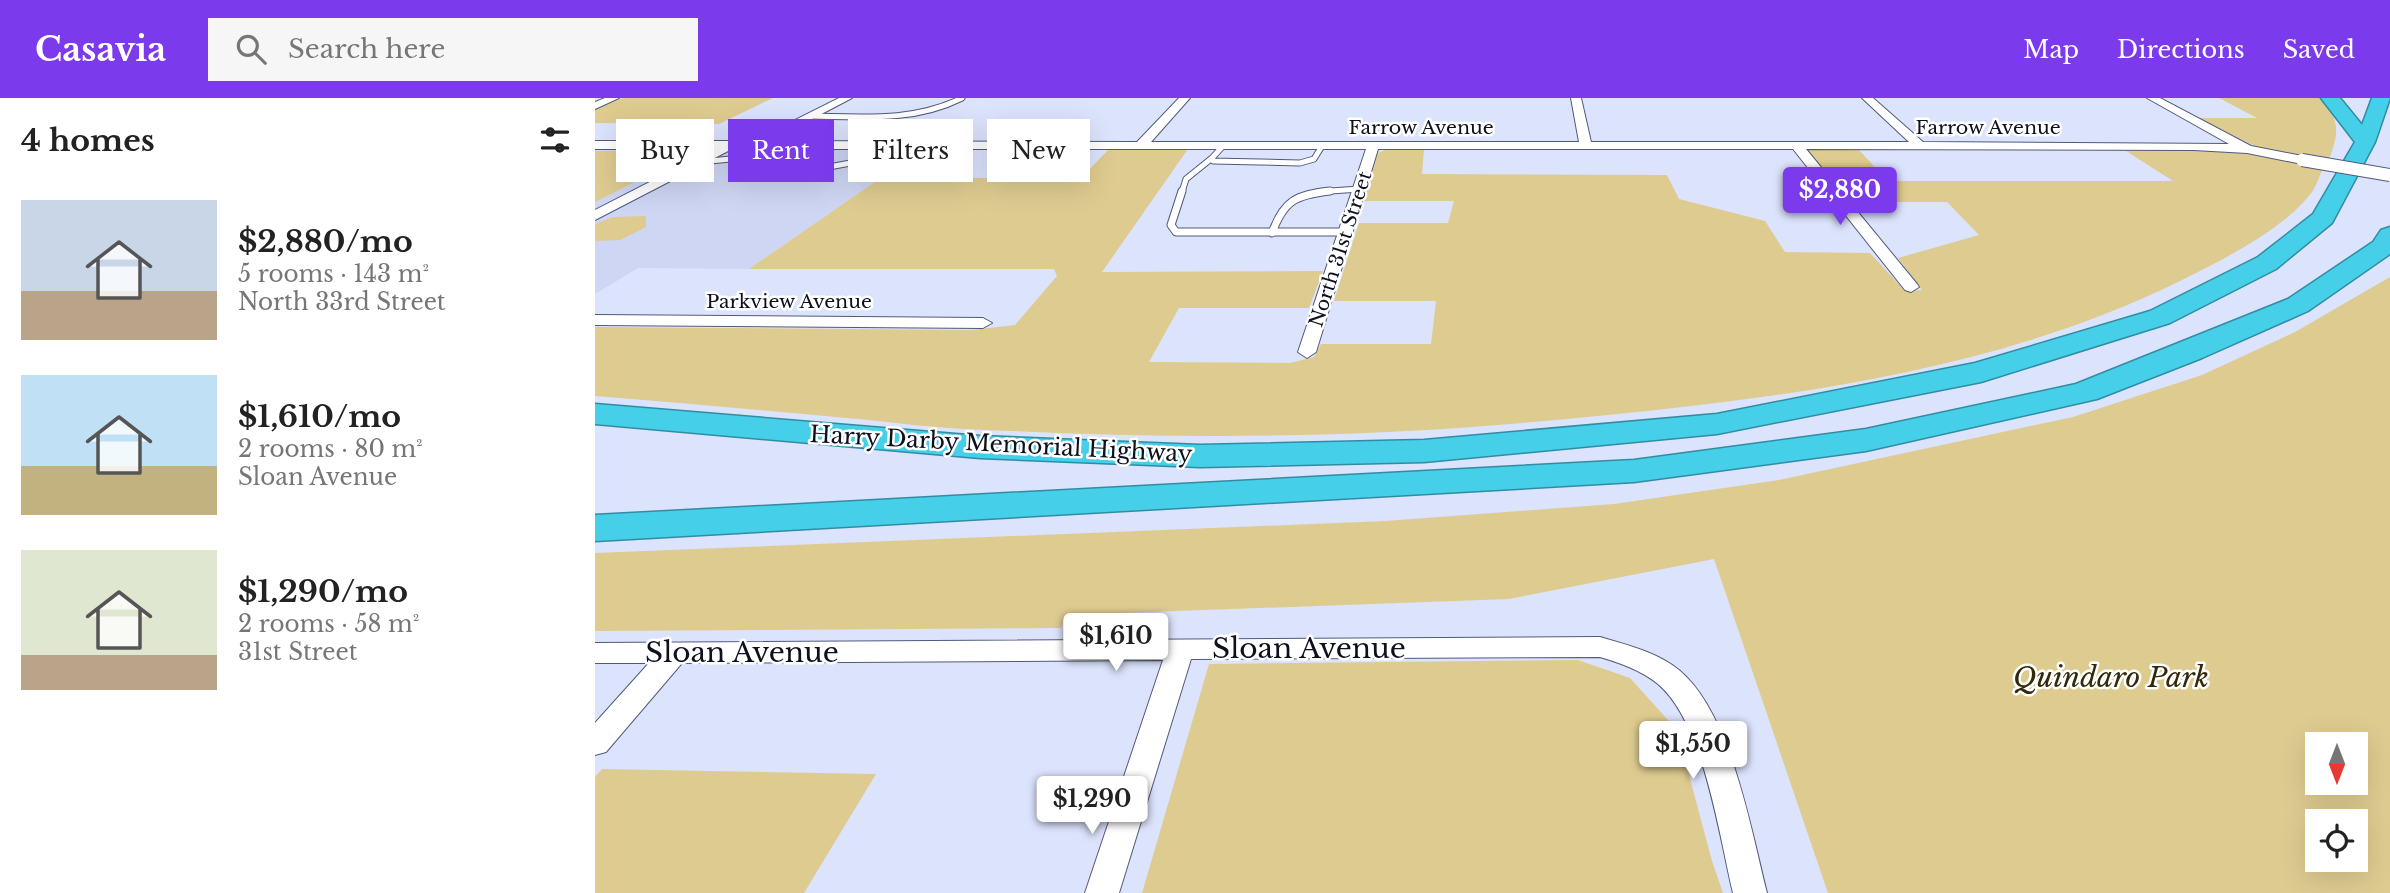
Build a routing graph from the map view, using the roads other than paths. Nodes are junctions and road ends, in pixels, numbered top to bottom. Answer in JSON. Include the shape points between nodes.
{"nodes":[{"id":1,"x":614,"y":98,"type":"edge"},
{"id":2,"x":847,"y":98,"type":"edge"},
{"id":3,"x":961,"y":98,"type":"edge"},
{"id":4,"x":1185,"y":98,"type":"edge"},
{"id":5,"x":1576,"y":98,"type":"edge"},
{"id":6,"x":1867,"y":98,"type":"edge"},
{"id":7,"x":2152,"y":98,"type":"edge"},
{"id":8,"x":2330,"y":98,"type":"edge"},
{"id":9,"x":2381,"y":98,"type":"edge"},
{"id":10,"x":595,"y":106,"type":"edge"},
{"id":11,"x":811,"y":116,"type":"junction"},
{"id":12,"x":805,"y":119,"type":"edge"},
{"id":13,"x":2365,"y":142,"type":"junction"},
{"id":14,"x":595,"y":145,"type":"edge"},
{"id":15,"x":728,"y":146,"type":"edge"},
{"id":16,"x":973,"y":146,"type":"edge"},
{"id":17,"x":1140,"y":146,"type":"junction"},
{"id":18,"x":1223,"y":146,"type":"junction"},
{"id":19,"x":1322,"y":146,"type":"junction"},
{"id":20,"x":1373,"y":146,"type":"junction"},
{"id":21,"x":1586,"y":146,"type":"junction"},
{"id":22,"x":1797,"y":146,"type":"junction"},
{"id":23,"x":1920,"y":146,"type":"junction"},
{"id":24,"x":2247,"y":149,"type":"junction"},
{"id":25,"x":1212,"y":158,"type":"junction"},
{"id":26,"x":2390,"y":175,"type":"edge"},
{"id":27,"x":660,"y":182,"type":"edge"},
{"id":28,"x":1359,"y":189,"type":"junction"},
{"id":29,"x":595,"y":215,"type":"edge"},
{"id":30,"x":1345,"y":232,"type":"junction"},
{"id":31,"x":1272,"y":233,"type":"junction"},
{"id":32,"x":2390,"y":234,"type":"edge"},
{"id":33,"x":1912,"y":286,"type":"dead end"},
{"id":34,"x":595,"y":320,"type":"edge"},
{"id":35,"x":983,"y":323,"type":"dead end"},
{"id":36,"x":1307,"y":352,"type":"dead end"},
{"id":37,"x":595,"y":414,"type":"edge"},
{"id":38,"x":595,"y":509,"type":"edge"},
{"id":39,"x":807,"y":517,"type":"junction"},
{"id":40,"x":595,"y":528,"type":"edge"},
{"id":41,"x":1181,"y":648,"type":"junction"},
{"id":42,"x":595,"y":653,"type":"edge"},
{"id":43,"x":674,"y":653,"type":"junction"},
{"id":44,"x":1642,"y":660,"type":"joint"},
{"id":45,"x":595,"y":743,"type":"edge"},
{"id":46,"x":1102,"y":893,"type":"edge"},
{"id":47,"x":1750,"y":893,"type":"edge"}],
"edges":[{"from":1,"to":10,"type":"street"},
{"from":2,"to":11,"type":"street"},
{"from":3,"to":11,"type":"lane","via":[[917,116]]},
{"from":4,"to":17,"type":"street"},
{"from":5,"to":21,"type":"street"},
{"from":6,"to":23,"type":"street"},
{"from":7,"to":24,"type":"street"},
{"from":8,"to":13,"type":"highway"},
{"from":9,"to":13,"type":"highway","name":"Harry Darby Memorial Highway"},
{"from":11,"to":12,"type":"street"},
{"from":13,"to":37,"type":"highway","name":"Harry Darby Memorial Highway","via":[[2323,218],[2267,263],[2160,317],[1981,372],[1717,424],[1424,451],[1200,456],[980,447]]},
{"from":14,"to":15,"type":"street","name":"Farrow Avenue"},
{"from":16,"to":17,"type":"street","name":"Farrow Avenue"},
{"from":17,"to":18,"type":"street","name":"Farrow Avenue"},
{"from":18,"to":19,"type":"street","name":"Farrow Avenue"},
{"from":18,"to":25,"type":"lane"},
{"from":19,"to":20,"type":"street","name":"Farrow Avenue"},
{"from":19,"to":25,"type":"lane","via":[[1314,159],[1300,163],[1220,163]]},
{"from":20,"to":21,"type":"street","name":"Farrow Avenue"},
{"from":20,"to":28,"type":"street","name":"North 31st Street"},
{"from":21,"to":22,"type":"street","name":"Farrow Avenue"},
{"from":22,"to":23,"type":"street","name":"Farrow Avenue"},
{"from":22,"to":33,"type":"street"},
{"from":23,"to":24,"type":"street","name":"Farrow Avenue"},
{"from":24,"to":26,"type":"street","bridge":true},
{"from":25,"to":31,"type":"lane","via":[[1186,180],[1171,225],[1176,232]]},
{"from":27,"to":29,"type":"street"},
{"from":28,"to":30,"type":"street","name":"North 31st Street"},
{"from":28,"to":31,"type":"lane","via":[[1291,201]]},
{"from":30,"to":31,"type":"lane"},
{"from":30,"to":36,"type":"street","name":"North 31st Street"},
{"from":32,"to":39,"type":"highway","name":"Harry Darby Memorial Highway","via":[[2383,247],[2298,305],[2191,351],[2085,392],[1866,440],[1634,471]]},
{"from":34,"to":35,"type":"street","name":"Parkview Avenue"},
{"from":38,"to":39,"type":"highway"},
{"from":39,"to":40,"type":"highway","name":"Harry Darby Memorial Highway"},
{"from":41,"to":43,"type":"street","name":"Sloan Avenue"},
{"from":41,"to":44,"type":"street","name":"Sloan Avenue","via":[[1600,647]]},
{"from":41,"to":46,"type":"street"},
{"from":42,"to":43,"type":"street","name":"Sloan Avenue"},
{"from":43,"to":45,"type":"street"},
{"from":44,"to":47,"type":"street","via":[[1676,684],[1697,716],[1717,768]]}]}
